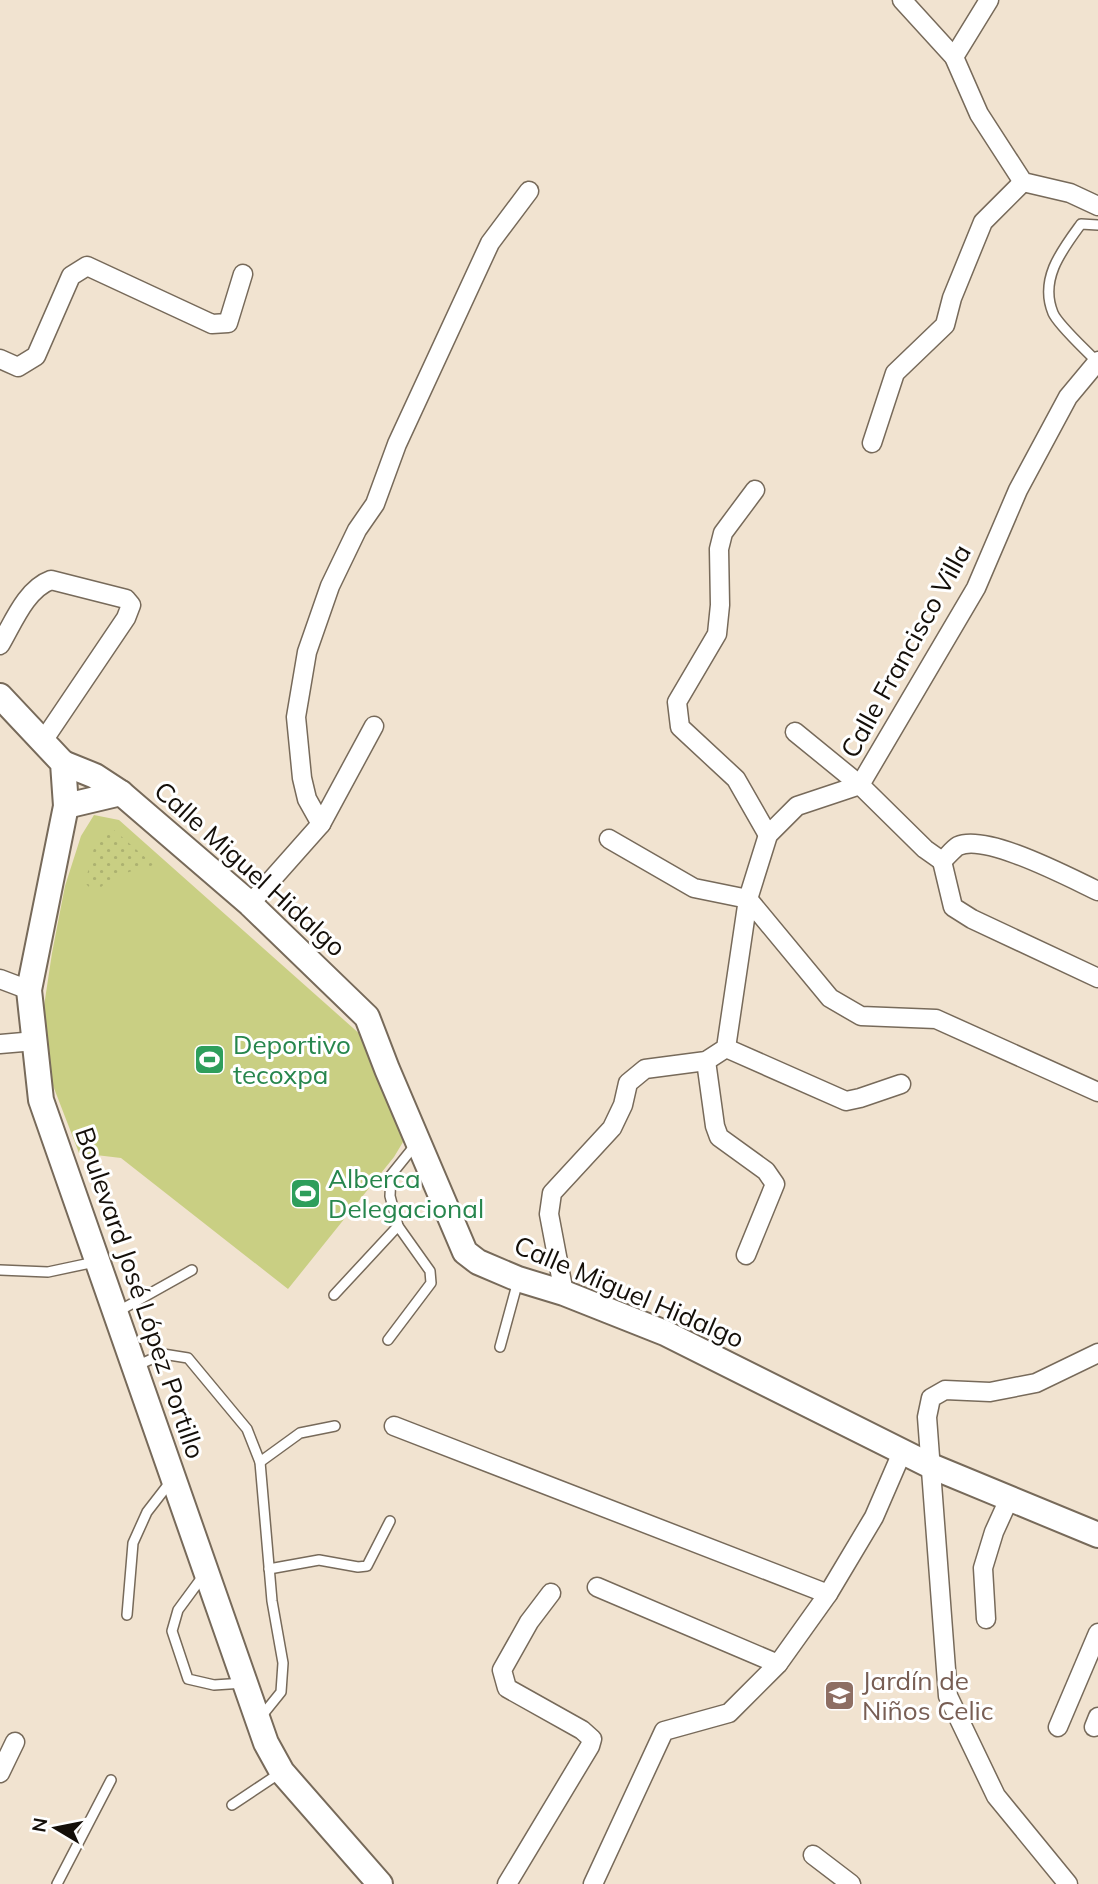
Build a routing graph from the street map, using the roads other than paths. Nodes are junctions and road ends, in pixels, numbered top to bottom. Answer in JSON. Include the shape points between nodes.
{"nodes":[{"id":1,"x":902,"y":0,"type":"edge"},
{"id":2,"x":989,"y":0,"type":"edge"},
{"id":3,"x":954,"y":57,"type":"junction"},
{"id":4,"x":1023,"y":182,"type":"junction"},
{"id":5,"x":529,"y":191,"type":"dead end"},
{"id":6,"x":1098,"y":206,"type":"edge"},
{"id":7,"x":1098,"y":225,"type":"edge"},
{"id":8,"x":243,"y":274,"type":"dead end"},
{"id":9,"x":0,"y":359,"type":"edge"},
{"id":10,"x":1097,"y":361,"type":"edge"},
{"id":11,"x":872,"y":443,"type":"dead end"},
{"id":12,"x":755,"y":490,"type":"dead end"},
{"id":13,"x":0,"y":645,"type":"edge"},
{"id":14,"x":0,"y":696,"type":"edge"},
{"id":15,"x":374,"y":726,"type":"dead end"},
{"id":16,"x":795,"y":732,"type":"dead end"},
{"id":17,"x":43,"y":741,"type":"junction"},
{"id":18,"x":63,"y":764,"type":"junction"},
{"id":19,"x":860,"y":785,"type":"junction"},
{"id":20,"x":121,"y":793,"type":"junction"},
{"id":21,"x":66,"y":806,"type":"junction"},
{"id":22,"x":321,"y":824,"type":"junction"},
{"id":23,"x":768,"y":835,"type":"junction"},
{"id":24,"x":609,"y":839,"type":"dead end"},
{"id":25,"x":942,"y":861,"type":"junction"},
{"id":26,"x":1098,"y":891,"type":"edge"},
{"id":27,"x":748,"y":899,"type":"junction"},
{"id":28,"x":250,"y":904,"type":"junction"},
{"id":29,"x":1098,"y":978,"type":"edge"},
{"id":30,"x":0,"y":979,"type":"edge"},
{"id":31,"x":29,"y":990,"type":"junction"},
{"id":32,"x":35,"y":1041,"type":"junction"},
{"id":33,"x":0,"y":1044,"type":"edge"},
{"id":34,"x":726,"y":1048,"type":"junction"},
{"id":35,"x":706,"y":1061,"type":"junction"},
{"id":36,"x":901,"y":1084,"type":"dead end"},
{"id":37,"x":1098,"y":1092,"type":"edge"},
{"id":38,"x":418,"y":1142,"type":"junction"},
{"id":39,"x":398,"y":1226,"type":"junction"},
{"id":40,"x":746,"y":1255,"type":"dead end"},
{"id":41,"x":97,"y":1262,"type":"junction"},
{"id":42,"x":0,"y":1270,"type":"edge"},
{"id":43,"x":192,"y":1270,"type":"dead end"},
{"id":44,"x":518,"y":1279,"type":"junction"},
{"id":45,"x":564,"y":1293,"type":"junction"},
{"id":46,"x":334,"y":1295,"type":"dead end"},
{"id":47,"x":115,"y":1313,"type":"junction"},
{"id":48,"x":388,"y":1340,"type":"dead end"},
{"id":49,"x":500,"y":1347,"type":"dead end"},
{"id":50,"x":1098,"y":1353,"type":"edge"},
{"id":51,"x":134,"y":1367,"type":"junction"},
{"id":52,"x":335,"y":1426,"type":"dead end"},
{"id":53,"x":394,"y":1426,"type":"dead end"},
{"id":54,"x":902,"y":1450,"type":"junction"},
{"id":55,"x":260,"y":1462,"type":"junction"},
{"id":56,"x":931,"y":1466,"type":"junction"},
{"id":57,"x":173,"y":1478,"type":"junction"},
{"id":58,"x":1009,"y":1499,"type":"junction"},
{"id":59,"x":390,"y":1521,"type":"dead end"},
{"id":60,"x":1098,"y":1535,"type":"edge"},
{"id":61,"x":269,"y":1569,"type":"junction"},
{"id":62,"x":206,"y":1572,"type":"junction"},
{"id":63,"x":597,"y":1587,"type":"dead end"},
{"id":64,"x":551,"y":1593,"type":"dead end"},
{"id":65,"x":828,"y":1594,"type":"junction"},
{"id":66,"x":127,"y":1615,"type":"dead end"},
{"id":67,"x":986,"y":1619,"type":"dead end"},
{"id":68,"x":1098,"y":1633,"type":"edge"},
{"id":69,"x":778,"y":1664,"type":"junction"},
{"id":70,"x":244,"y":1683,"type":"junction"},
{"id":71,"x":258,"y":1721,"type":"junction"},
{"id":72,"x":1058,"y":1727,"type":"dead end"},
{"id":73,"x":15,"y":1742,"type":"dead end"},
{"id":74,"x":282,"y":1772,"type":"junction"},
{"id":75,"x":0,"y":1773,"type":"edge"},
{"id":76,"x":111,"y":1780,"type":"dead end"},
{"id":77,"x":232,"y":1805,"type":"dead end"},
{"id":78,"x":813,"y":1855,"type":"dead end"},
{"id":79,"x":57,"y":1884,"type":"edge"},
{"id":80,"x":380,"y":1884,"type":"edge"},
{"id":81,"x":507,"y":1884,"type":"edge"},
{"id":82,"x":593,"y":1884,"type":"edge"},
{"id":83,"x":851,"y":1884,"type":"edge"},
{"id":84,"x":1068,"y":1884,"type":"edge"}],
"edges":[{"from":1,"to":3,"type":"street"},
{"from":2,"to":3,"type":"street"},
{"from":3,"to":4,"type":"street","via":[[979,114]]},
{"from":4,"to":6,"type":"street","via":[[1070,193]]},
{"from":4,"to":11,"type":"street","via":[[983,222],[945,325],[895,373]]},
{"from":5,"to":22,"type":"street","via":[[490,243],[397,444],[375,504],[330,586],[307,652],[296,717],[302,778]]},
{"from":7,"to":10,"type":"lane","via":[[1081,224],[1058,256],[1048,286],[1053,314]]},
{"from":8,"to":9,"type":"street","via":[[228,323],[212,324],[87,266],[71,276],[36,356],[18,367]]},
{"from":10,"to":19,"type":"street","name":"Calle Francisco Villa","via":[[1068,397],[1018,490],[976,588]]},
{"from":12,"to":23,"type":"street","via":[[723,533],[716,634],[677,702],[680,727],[736,779]]},
{"from":13,"to":17,"type":"street","via":[[26,601],[40,584],[51,580],[131,604]]},
{"from":14,"to":17,"type":"street"},
{"from":15,"to":22,"type":"street"},
{"from":16,"to":19,"type":"street"},
{"from":17,"to":18,"type":"street"},
{"from":18,"to":20,"type":"street","name":"Calle Miguel Hidalgo","via":[[95,776]]},
{"from":18,"to":21,"type":"street","name":"Boulevard José López Portillo"},
{"from":19,"to":23,"type":"street","name":"Calle Francisco Villa","via":[[797,806]]},
{"from":19,"to":25,"type":"street"},
{"from":20,"to":21,"type":"street"},
{"from":20,"to":28,"type":"street","name":"Calle Miguel Hidalgo"},
{"from":21,"to":31,"type":"street","name":"Boulevard José López Portillo"},
{"from":22,"to":28,"type":"street"},
{"from":23,"to":27,"type":"street","name":"Calle Francisco Villa"},
{"from":24,"to":27,"type":"street","via":[[694,888]]},
{"from":25,"to":26,"type":"street","via":[[958,846],[1007,850]]},
{"from":25,"to":29,"type":"street","via":[[953,907]]},
{"from":27,"to":34,"type":"street","name":"Calle Francisco Villa"},
{"from":27,"to":37,"type":"street","via":[[830,998],[860,1016],[936,1019]]},
{"from":28,"to":38,"type":"street","name":"Calle Miguel Hidalgo","via":[[367,1017]]},
{"from":30,"to":31,"type":"street"},
{"from":31,"to":32,"type":"street","name":"Boulevard José López Portillo"},
{"from":32,"to":33,"type":"street"},
{"from":32,"to":41,"type":"street","name":"Boulevard José López Portillo","via":[[41,1100]]},
{"from":34,"to":35,"type":"street"},
{"from":34,"to":36,"type":"street","via":[[846,1101]]},
{"from":35,"to":40,"type":"street","via":[[719,1137],[766,1171],[775,1184]]},
{"from":35,"to":45,"type":"street","via":[[645,1069],[628,1083],[612,1128],[552,1194],[549,1214]]},
{"from":38,"to":39,"type":"lane","via":[[391,1175],[390,1196]]},
{"from":38,"to":44,"type":"street","name":"Calle Miguel Hidalgo","via":[[465,1252]]},
{"from":39,"to":46,"type":"lane"},
{"from":39,"to":48,"type":"lane","via":[[430,1271],[431,1283]]},
{"from":41,"to":42,"type":"lane","via":[[48,1272]]},
{"from":41,"to":47,"type":"street","name":"Boulevard José López Portillo"},
{"from":43,"to":47,"type":"lane"},
{"from":44,"to":45,"type":"street","name":"Calle Miguel Hidalgo"},
{"from":44,"to":49,"type":"lane"},
{"from":45,"to":54,"type":"street","name":"Calle Miguel Hidalgo","via":[[664,1333]]},
{"from":47,"to":51,"type":"street","name":"Boulevard José López Portillo"},
{"from":50,"to":56,"type":"street","via":[[1036,1383],[990,1392],[945,1390],[931,1398],[927,1417]]},
{"from":51,"to":55,"type":"lane","via":[[163,1354],[188,1358],[247,1429]]},
{"from":51,"to":57,"type":"street","name":"Boulevard José López Portillo"},
{"from":52,"to":55,"type":"lane","via":[[300,1433]]},
{"from":53,"to":65,"type":"street"},
{"from":54,"to":56,"type":"street","name":"Calle Miguel Hidalgo"},
{"from":54,"to":65,"type":"street","via":[[874,1517]]},
{"from":55,"to":61,"type":"lane"},
{"from":56,"to":58,"type":"street","name":"Calle Miguel Hidalgo"},
{"from":56,"to":84,"type":"street","via":[[948,1696],[996,1796]]},
{"from":57,"to":62,"type":"street","name":"Boulevard José López Portillo"},
{"from":57,"to":66,"type":"lane","via":[[147,1512],[133,1544]]},
{"from":58,"to":60,"type":"street","name":"Calle Miguel Hidalgo"},
{"from":58,"to":67,"type":"street","via":[[984,1568]]},
{"from":59,"to":61,"type":"lane","via":[[367,1566],[319,1560]]},
{"from":61,"to":71,"type":"lane","via":[[283,1663],[281,1692]]},
{"from":62,"to":70,"type":"street","name":"Boulevard José López Portillo"},
{"from":62,"to":70,"type":"lane","via":[[178,1610],[172,1631],[188,1679],[214,1685]]},
{"from":63,"to":69,"type":"street"},
{"from":64,"to":81,"type":"street","via":[[528,1622],[502,1670],[507,1688],[592,1740]]},
{"from":65,"to":69,"type":"street"},
{"from":68,"to":72,"type":"street"},
{"from":69,"to":82,"type":"street","via":[[729,1713],[664,1731]]},
{"from":70,"to":71,"type":"street","name":"Boulevard José López Portillo"},
{"from":71,"to":74,"type":"street","name":"Boulevard José López Portillo"},
{"from":73,"to":75,"type":"street"},
{"from":74,"to":77,"type":"lane"},
{"from":74,"to":80,"type":"street","name":"Boulevard José López Portillo"},
{"from":76,"to":79,"type":"lane"},
{"from":78,"to":83,"type":"street"}]}
